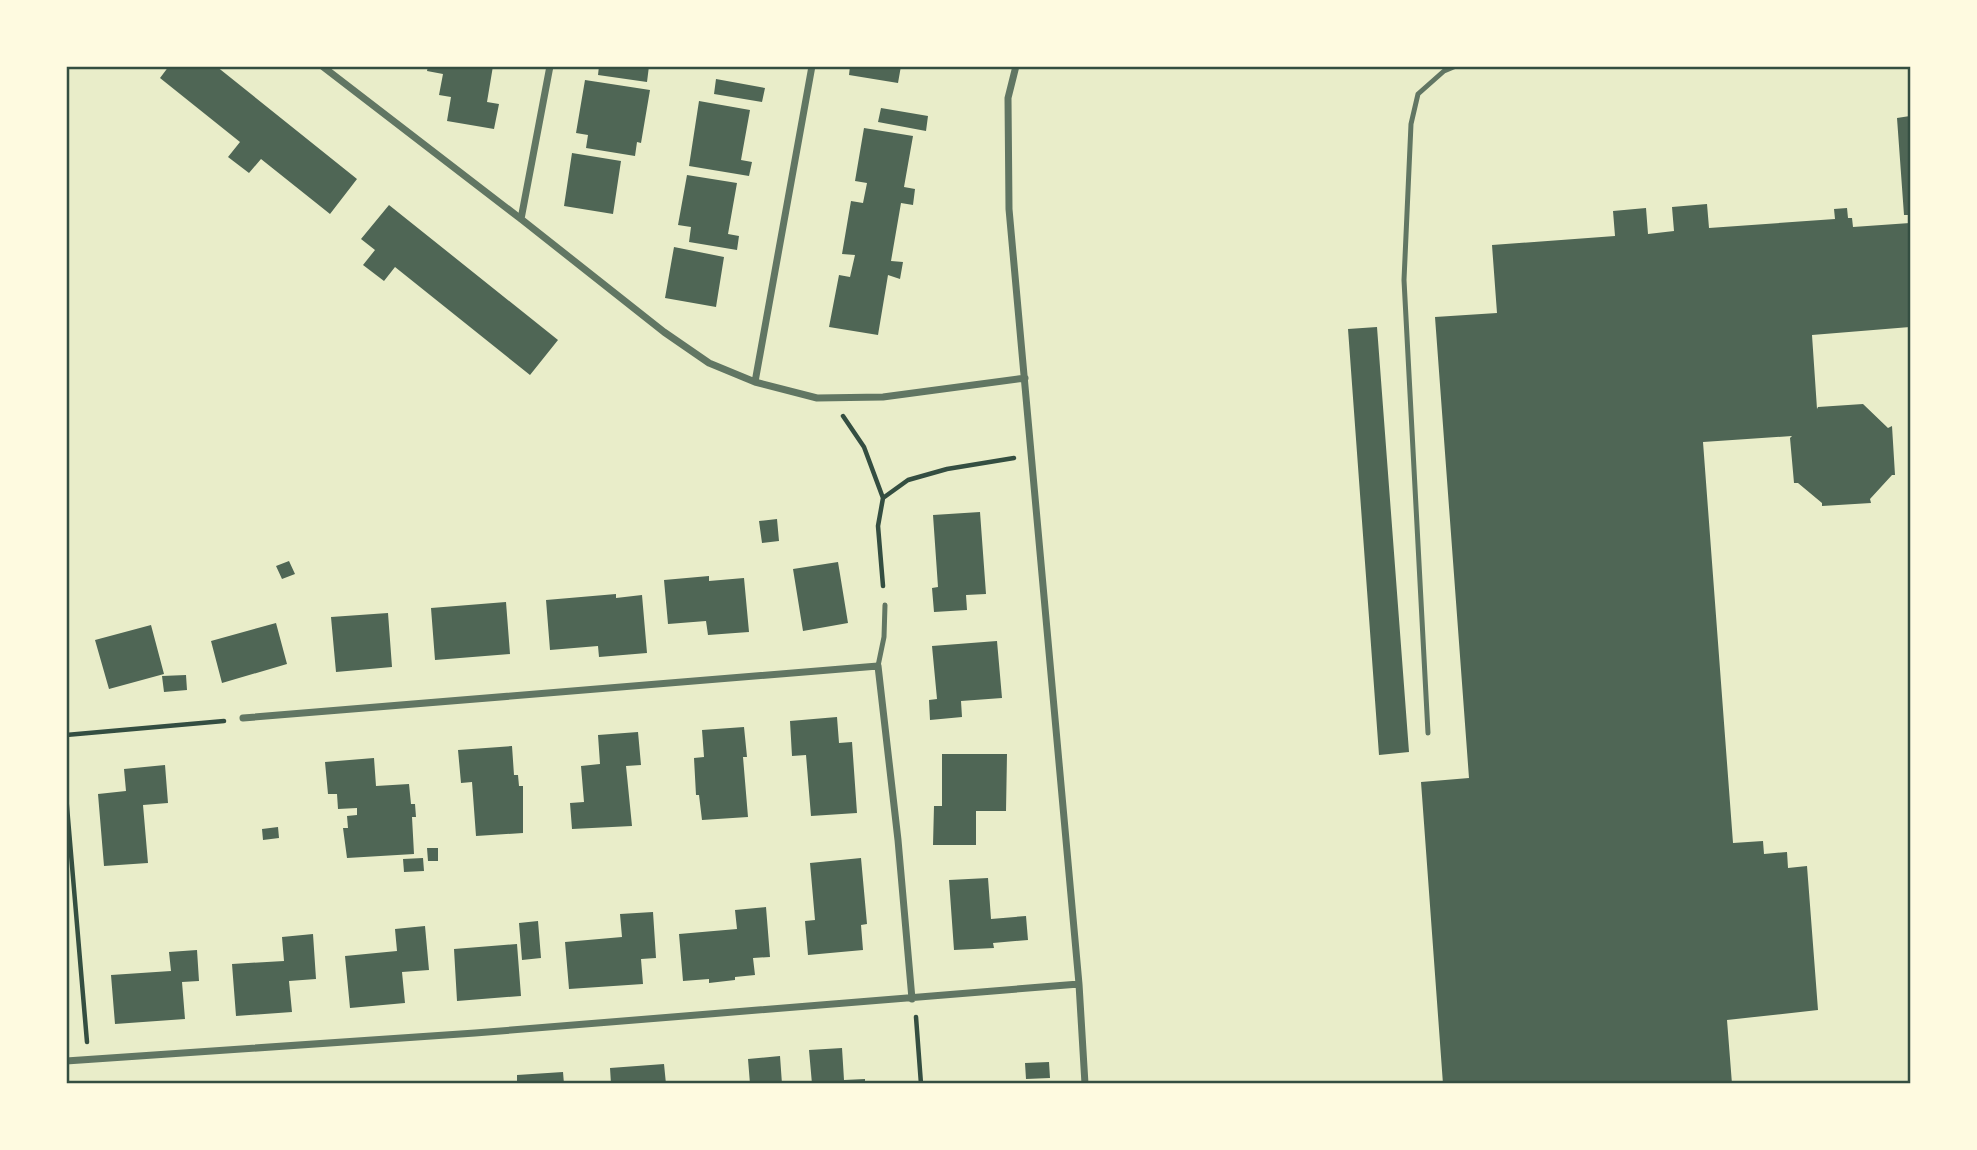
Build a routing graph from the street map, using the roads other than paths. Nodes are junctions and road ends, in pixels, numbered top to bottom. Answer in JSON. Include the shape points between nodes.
{"nodes":[{"id":1,"x":322,"y":66,"type":"edge"},
{"id":2,"x":550,"y":66,"type":"edge"},
{"id":3,"x":812,"y":66,"type":"edge"},
{"id":4,"x":1016,"y":66,"type":"edge"},
{"id":5,"x":1456,"y":66,"type":"edge"},
{"id":6,"x":521,"y":219,"type":"junction"},
{"id":7,"x":1026,"y":378,"type":"junction"},
{"id":8,"x":755,"y":382,"type":"junction"},
{"id":9,"x":885,"y":605,"type":"road end"},
{"id":10,"x":878,"y":666,"type":"junction"},
{"id":11,"x":243,"y":719,"type":"road end"},
{"id":12,"x":1428,"y":733,"type":"dead end"},
{"id":13,"x":1079,"y":984,"type":"junction"},
{"id":14,"x":912,"y":999,"type":"junction"},
{"id":15,"x":66,"y":1061,"type":"edge"},
{"id":16,"x":1085,"y":1083,"type":"edge"}],
"edges":[{"from":1,"to":6,"type":"street"},
{"from":2,"to":6,"type":"street"},
{"from":3,"to":8,"type":"street"},
{"from":4,"to":7,"type":"street","via":[[1008,98],[1009,209]]},
{"from":5,"to":12,"type":"lane","via":[[1418,93],[1411,124],[1404,280]]},
{"from":6,"to":8,"type":"street","via":[[664,332],[709,363]]},
{"from":7,"to":8,"type":"street","via":[[883,397],[831,398]]},
{"from":7,"to":13,"type":"street"},
{"from":9,"to":10,"type":"lane"},
{"from":10,"to":11,"type":"street"},
{"from":10,"to":14,"type":"street"},
{"from":13,"to":14,"type":"street"},
{"from":13,"to":16,"type":"street"},
{"from":14,"to":15,"type":"street"}]}
